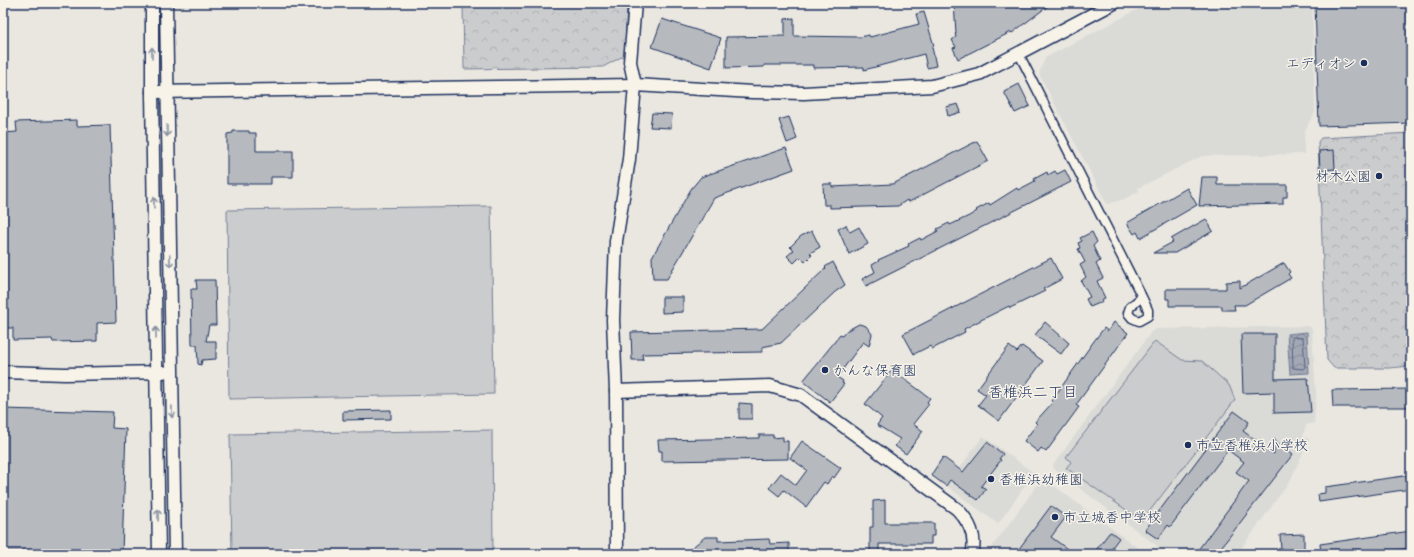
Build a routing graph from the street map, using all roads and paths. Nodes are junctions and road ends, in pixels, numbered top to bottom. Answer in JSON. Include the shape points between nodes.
{"nodes":[{"id":1,"x":152,"y":3,"type":"edge"},
{"id":2,"x":166,"y":3,"type":"edge"},
{"id":3,"x":635,"y":3,"type":"edge"},
{"id":4,"x":1114,"y":3,"type":"edge"},
{"id":5,"x":1092,"y":8,"type":"edge"},
{"id":6,"x":1019,"y":54,"type":"junction"},
{"id":7,"x":635,"y":85,"type":"junction"},
{"id":8,"x":152,"y":92,"type":"junction"},
{"id":9,"x":166,"y":92,"type":"junction"},
{"id":10,"x":1142,"y":297,"type":"dead end"},
{"id":11,"x":3,"y":372,"type":"edge"},
{"id":12,"x":156,"y":372,"type":"junction"},
{"id":13,"x":172,"y":373,"type":"junction"},
{"id":14,"x":616,"y":391,"type":"junction"},
{"id":15,"x":159,"y":554,"type":"edge"},
{"id":16,"x":174,"y":554,"type":"edge"},
{"id":17,"x":617,"y":554,"type":"edge"},
{"id":18,"x":972,"y":554,"type":"edge"}],
"edges":[{"from":8,"to":1,"type":"street","one_way":true},
{"from":2,"to":9,"type":"street"},
{"from":3,"to":7,"type":"street","via":[[630,62]]},
{"from":4,"to":5,"type":"street"},
{"from":5,"to":6,"type":"street"},
{"from":6,"to":7,"type":"street","via":[[979,74],[932,86],[804,93]]},
{"from":6,"to":10,"type":"street"},
{"from":7,"to":9,"type":"street"},
{"from":7,"to":14,"type":"street","via":[[629,159],[616,241],[613,320]]},
{"from":8,"to":9,"type":"street"},
{"from":12,"to":8,"type":"street","one_way":true},
{"from":9,"to":13,"type":"street","one_way":true},
{"from":11,"to":12,"type":"street"},
{"from":12,"to":13,"type":"street"},
{"from":15,"to":12,"type":"street","one_way":true},
{"from":13,"to":16,"type":"street","one_way":true},
{"from":14,"to":17,"type":"street"},
{"from":14,"to":18,"type":"street","via":[[770,386],[801,395],[957,509],[971,529],[974,543]]}]}
